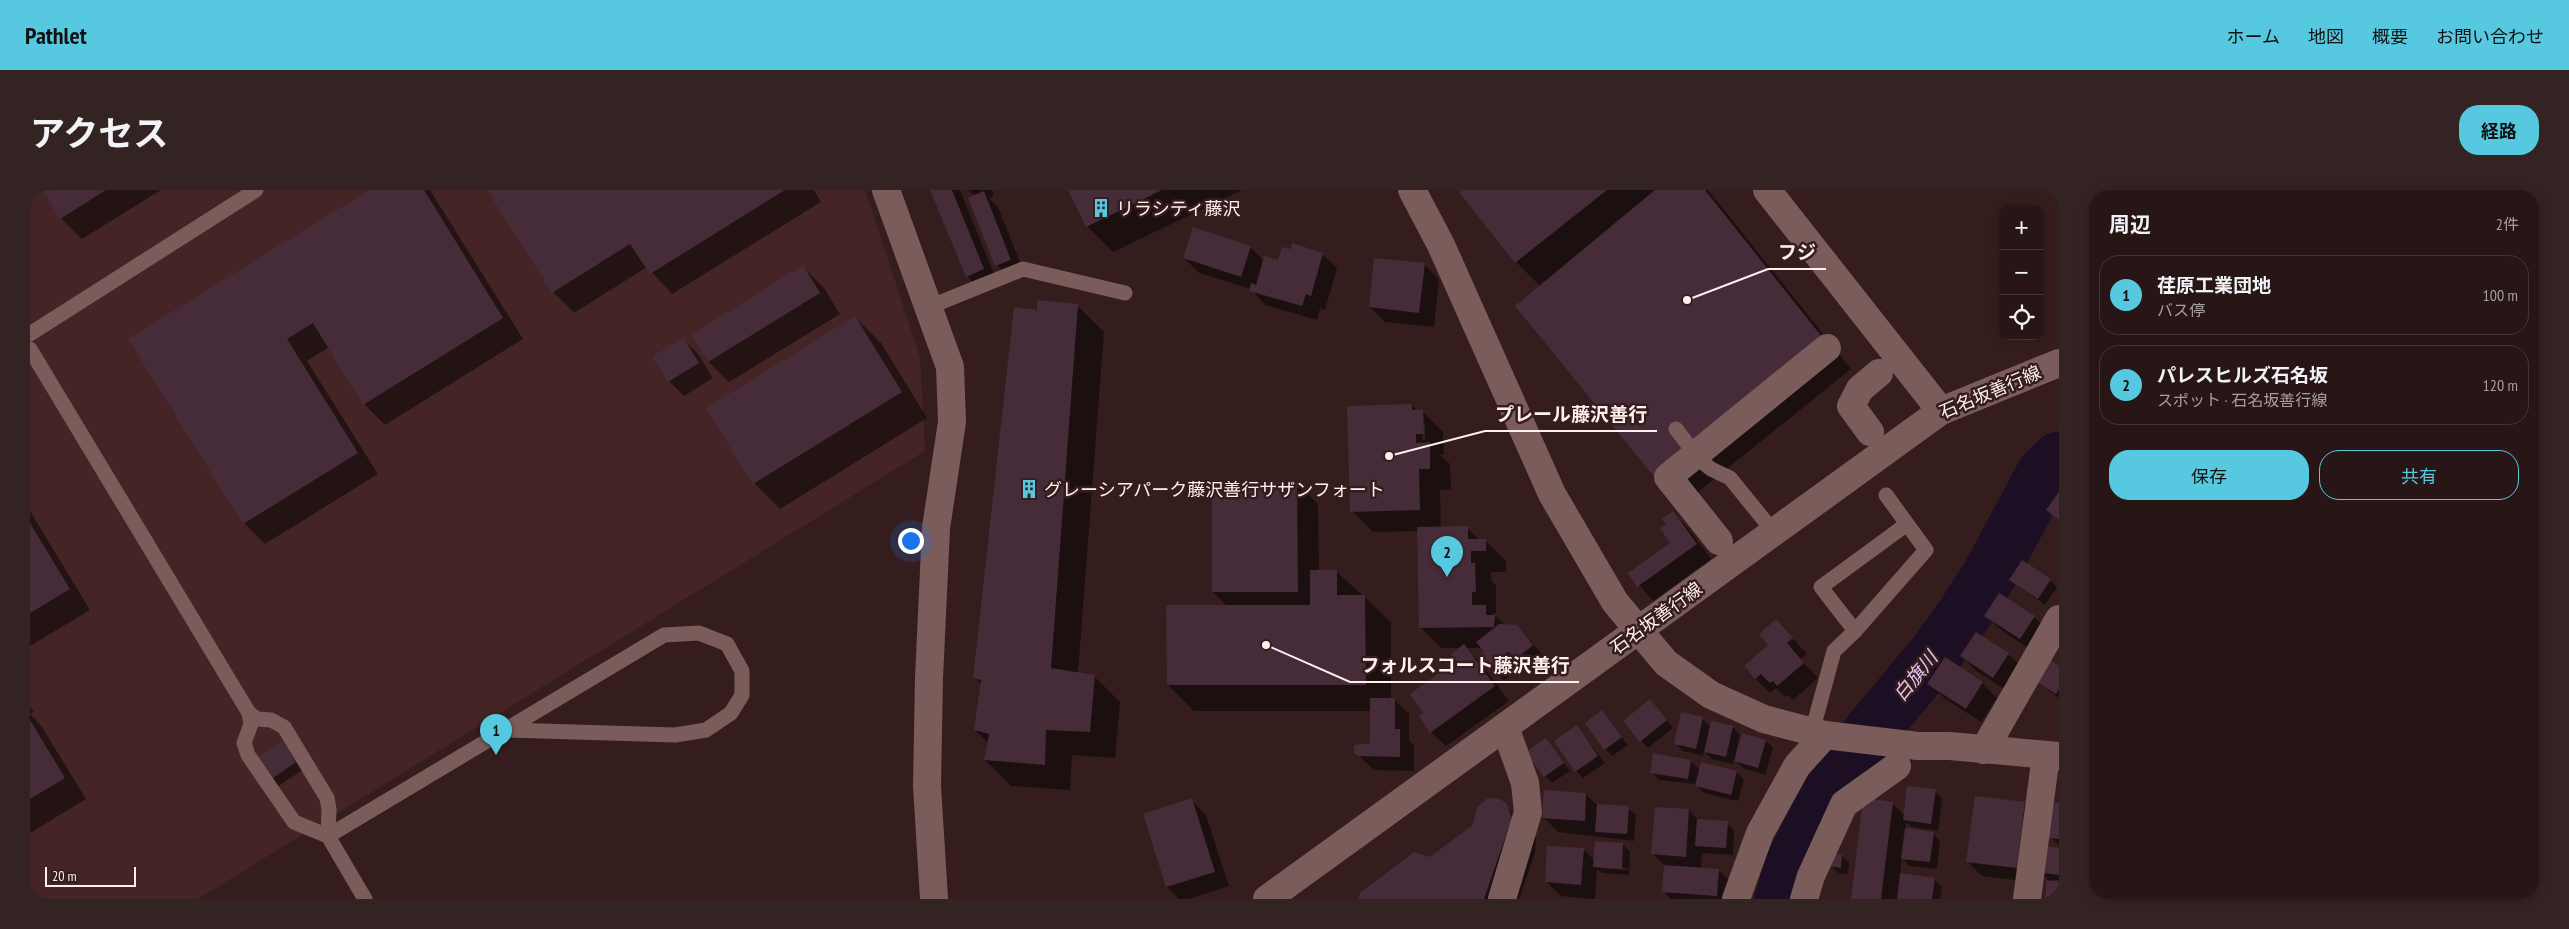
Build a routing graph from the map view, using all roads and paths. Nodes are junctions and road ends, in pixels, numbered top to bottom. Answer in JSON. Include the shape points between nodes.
{"nodes":[{"id":1,"x":256,"y":190,"type":"edge"},
{"id":2,"x":886,"y":190,"type":"edge"},
{"id":3,"x":1412,"y":190,"type":"edge"},
{"id":4,"x":1766,"y":190,"type":"edge"},
{"id":5,"x":1124,"y":293,"type":"dead end"},
{"id":6,"x":929,"y":307,"type":"junction"},
{"id":7,"x":30,"y":334,"type":"edge"},
{"id":8,"x":1827,"y":348,"type":"dead end"},
{"id":9,"x":30,"y":349,"type":"edge"},
{"id":10,"x":2059,"y":363,"type":"edge"},
{"id":11,"x":1879,"y":374,"type":"dead end"},
{"id":12,"x":1941,"y":411,"type":"junction"},
{"id":13,"x":1676,"y":429,"type":"dead end"},
{"id":14,"x":1870,"y":432,"type":"dead end"},
{"id":15,"x":1886,"y":496,"type":"dead end"},
{"id":16,"x":1907,"y":524,"type":"junction"},
{"id":17,"x":1773,"y":531,"type":"junction"},
{"id":18,"x":1719,"y":541,"type":"dead end"},
{"id":19,"x":2059,"y":619,"type":"edge"},
{"id":20,"x":1855,"y":631,"type":"junction"},
{"id":21,"x":249,"y":713,"type":"junction"},
{"id":22,"x":1505,"y":727,"type":"junction"},
{"id":23,"x":507,"y":730,"type":"junction"},
{"id":24,"x":1818,"y":734,"type":"junction"},
{"id":25,"x":1984,"y":750,"type":"junction"},
{"id":26,"x":2053,"y":756,"type":"edge"},
{"id":27,"x":1897,"y":766,"type":"dead end"},
{"id":28,"x":328,"y":836,"type":"junction"},
{"id":29,"x":365,"y":899,"type":"edge"},
{"id":30,"x":934,"y":899,"type":"edge"},
{"id":31,"x":1267,"y":899,"type":"edge"},
{"id":32,"x":1502,"y":899,"type":"edge"},
{"id":33,"x":1736,"y":899,"type":"edge"},
{"id":34,"x":1804,"y":899,"type":"edge"},
{"id":35,"x":2027,"y":899,"type":"edge"}],
"edges":[{"from":1,"to":7,"type":"lane"},
{"from":2,"to":6,"type":"street"},
{"from":3,"to":24,"type":"street","via":[[1441,244],[1552,494],[1615,602],[1666,663],[1711,695],[1764,719]]},
{"from":4,"to":12,"type":"street"},
{"from":5,"to":6,"type":"lane","via":[[1023,269]]},
{"from":6,"to":30,"type":"street","via":[[950,367],[952,422],[936,528],[929,678],[927,786]]},
{"from":8,"to":18,"type":"street","via":[[1668,477]]},
{"from":9,"to":21,"type":"lane"},
{"from":10,"to":12,"type":"street","name":"石名坂善行線"},
{"from":11,"to":14,"type":"street","via":[[1860,388],[1851,406]]},
{"from":12,"to":17,"type":"street","name":"石名坂善行線"},
{"from":13,"to":17,"type":"lane","via":[[1699,459],[1730,478]]},
{"from":15,"to":16,"type":"lane"},
{"from":16,"to":20,"type":"lane","via":[[1926,550]]},
{"from":16,"to":20,"type":"lane","via":[[1821,587]]},
{"from":17,"to":22,"type":"street","name":"石名坂善行線"},
{"from":19,"to":25,"type":"street"},
{"from":20,"to":24,"type":"lane","via":[[1834,651]]},
{"from":21,"to":28,"type":"lane","via":[[284,728],[327,798]]},
{"from":21,"to":28,"type":"lane","via":[[251,724],[244,743],[253,762],[294,822]]},
{"from":22,"to":31,"type":"street","name":"石名坂善行線"},
{"from":22,"to":32,"type":"street","via":[[1526,783],[1528,812]]},
{"from":23,"to":23,"type":"lane","via":[[664,635],[699,633],[727,644],[742,671],[742,695],[731,713],[706,730],[675,735]]},
{"from":23,"to":28,"type":"lane"},
{"from":24,"to":25,"type":"street"},
{"from":24,"to":33,"type":"street","via":[[1760,833]]},
{"from":25,"to":26,"type":"street"},
{"from":26,"to":35,"type":"street"},
{"from":27,"to":34,"type":"street","via":[[1844,804]]},
{"from":28,"to":29,"type":"lane"}]}
